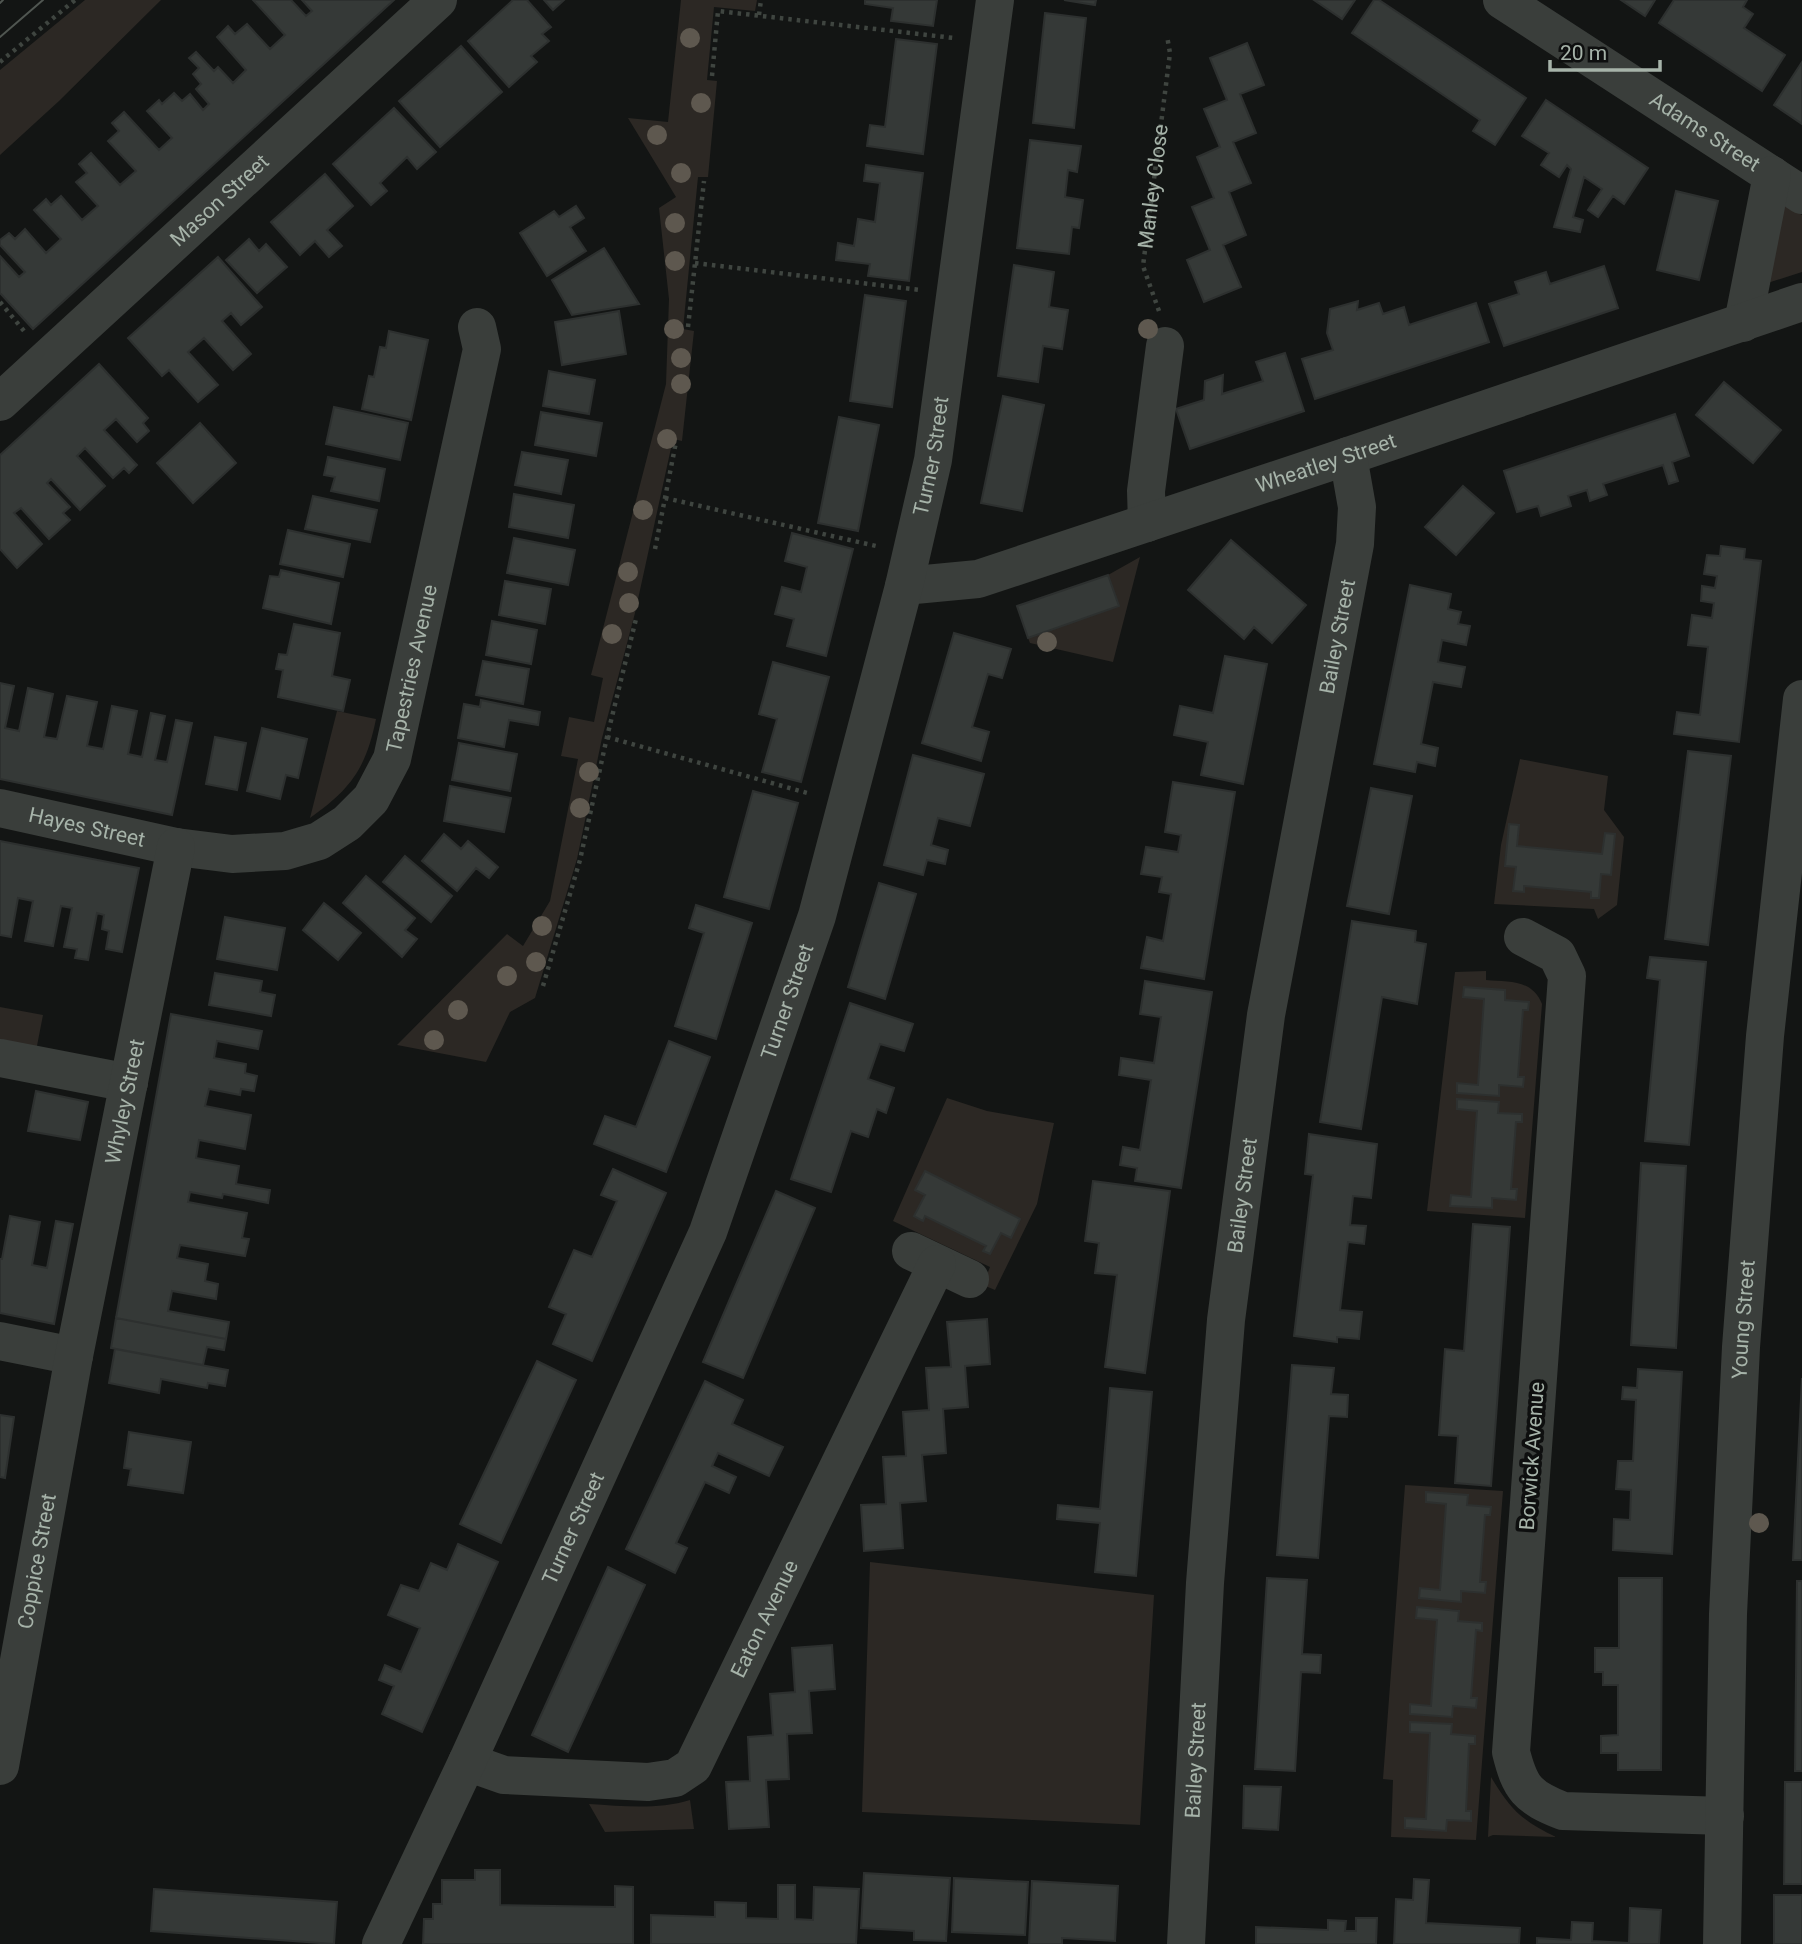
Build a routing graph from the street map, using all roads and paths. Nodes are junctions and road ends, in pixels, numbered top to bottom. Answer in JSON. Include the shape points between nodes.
{"nodes":[{"id":1,"x":75,"y":0,"type":"edge"},
{"id":2,"x":438,"y":0,"type":"edge"},
{"id":3,"x":761,"y":0,"type":"edge"},
{"id":4,"x":995,"y":0,"type":"edge"},
{"id":5,"x":1502,"y":0,"type":"edge"},
{"id":6,"x":759,"y":15,"type":"junction"},
{"id":7,"x":1167,"y":37,"type":"dead end"},
{"id":8,"x":958,"y":38,"type":"dead end"},
{"id":9,"x":0,"y":62,"type":"edge"},
{"id":10,"x":712,"y":76,"type":"dead end"},
{"id":11,"x":704,"y":181,"type":"dead end"},
{"id":12,"x":1787,"y":185,"type":"edge"},
{"id":13,"x":695,"y":263,"type":"junction"},
{"id":14,"x":923,"y":290,"type":"dead end"},
{"id":15,"x":0,"y":302,"type":"edge"},
{"id":16,"x":1802,"y":302,"type":"edge"},
{"id":17,"x":1743,"y":323,"type":"junction"},
{"id":18,"x":477,"y":327,"type":"dead end"},
{"id":19,"x":688,"y":327,"type":"dead end"},
{"id":20,"x":1163,"y":331,"type":"joint"},
{"id":21,"x":30,"y":337,"type":"dead end"},
{"id":22,"x":0,"y":402,"type":"edge"},
{"id":23,"x":676,"y":442,"type":"dead end"},
{"id":24,"x":1348,"y":456,"type":"junction"},
{"id":25,"x":665,"y":498,"type":"junction"},
{"id":26,"x":1147,"y":523,"type":"junction"},
{"id":27,"x":880,"y":546,"type":"dead end"},
{"id":28,"x":655,"y":550,"type":"dead end"},
{"id":29,"x":904,"y":586,"type":"junction"},
{"id":30,"x":636,"y":619,"type":"dead end"},
{"id":31,"x":1802,"y":699,"type":"edge"},
{"id":32,"x":607,"y":737,"type":"junction"},
{"id":33,"x":814,"y":794,"type":"dead end"},
{"id":34,"x":0,"y":808,"type":"edge"},
{"id":35,"x":176,"y":847,"type":"junction"},
{"id":36,"x":1523,"y":937,"type":"dead end"},
{"id":37,"x":543,"y":986,"type":"dead end"},
{"id":38,"x":0,"y":1058,"type":"edge"},
{"id":39,"x":129,"y":1083,"type":"junction"},
{"id":40,"x":940,"y":1265,"type":"dead end"},
{"id":41,"x":0,"y":1341,"type":"edge"},
{"id":42,"x":74,"y":1356,"type":"junction"},
{"id":43,"x":467,"y":1762,"type":"junction"},
{"id":44,"x":0,"y":1766,"type":"edge"},
{"id":45,"x":1725,"y":1816,"type":"junction"},
{"id":46,"x":381,"y":1944,"type":"edge"},
{"id":47,"x":1186,"y":1944,"type":"edge"},
{"id":48,"x":1722,"y":1944,"type":"edge"}],
"edges":[{"from":1,"to":9,"type":"path"},
{"from":2,"to":22,"type":"street","name":"Mason Street"},
{"from":3,"to":6,"type":"path"},
{"from":4,"to":29,"type":"street","name":"Turner Street","via":[[933,460]]},
{"from":5,"to":12,"type":"street","name":"Adams Street"},
{"from":6,"to":8,"type":"path"},
{"from":6,"to":10,"type":"path","via":[[718,11]]},
{"from":7,"to":20,"type":"path","name":"Manley Close","via":[[1170,53],[1143,266]]},
{"from":11,"to":13,"type":"path"},
{"from":12,"to":17,"type":"street"},
{"from":13,"to":14,"type":"path"},
{"from":13,"to":19,"type":"path"},
{"from":15,"to":21,"type":"path"},
{"from":16,"to":17,"type":"street","name":"Wheatley Street"},
{"from":17,"to":24,"type":"street","name":"Wheatley Street"},
{"from":18,"to":35,"type":"street","name":"Tapestries Avenue","via":[[482,349],[392,759],[371,799],[347,823],[319,841],[285,851],[232,854]]},
{"from":20,"to":26,"type":"street","via":[[1146,491]]},
{"from":23,"to":25,"type":"path"},
{"from":24,"to":26,"type":"street","name":"Wheatley Street"},
{"from":24,"to":47,"type":"street","name":"Bailey Street","via":[[1357,507],[1355,544],[1266,1015],[1226,1320],[1205,1591]]},
{"from":25,"to":27,"type":"path"},
{"from":25,"to":28,"type":"path"},
{"from":26,"to":29,"type":"street","name":"Wheatley Street","via":[[978,579]]},
{"from":29,"to":43,"type":"street","name":"Turner Street","via":[[817,916],[708,1232]]},
{"from":30,"to":32,"type":"path"},
{"from":31,"to":45,"type":"street","name":"Young Street","via":[[1765,1036],[1741,1348],[1728,1614]]},
{"from":32,"to":33,"type":"path"},
{"from":32,"to":37,"type":"path","via":[[580,860]]},
{"from":34,"to":35,"type":"street","name":"Hayes Street"},
{"from":35,"to":39,"type":"street","name":"Whyley Street"},
{"from":36,"to":45,"type":"street","name":"Borwick Avenue","via":[[1557,955],[1567,976],[1511,1752],[1526,1790],[1563,1811]]},
{"from":38,"to":39,"type":"street"},
{"from":39,"to":42,"type":"street","name":"Whyley Street"},
{"from":40,"to":43,"type":"street","name":"Eaton Avenue","via":[[693,1766],[675,1778],[648,1782],[504,1775]]},
{"from":41,"to":42,"type":"street"},
{"from":42,"to":44,"type":"street","name":"Coppice Street"},
{"from":43,"to":46,"type":"street","name":"Turner Street"},
{"from":45,"to":48,"type":"street","name":"Young Street"}]}
